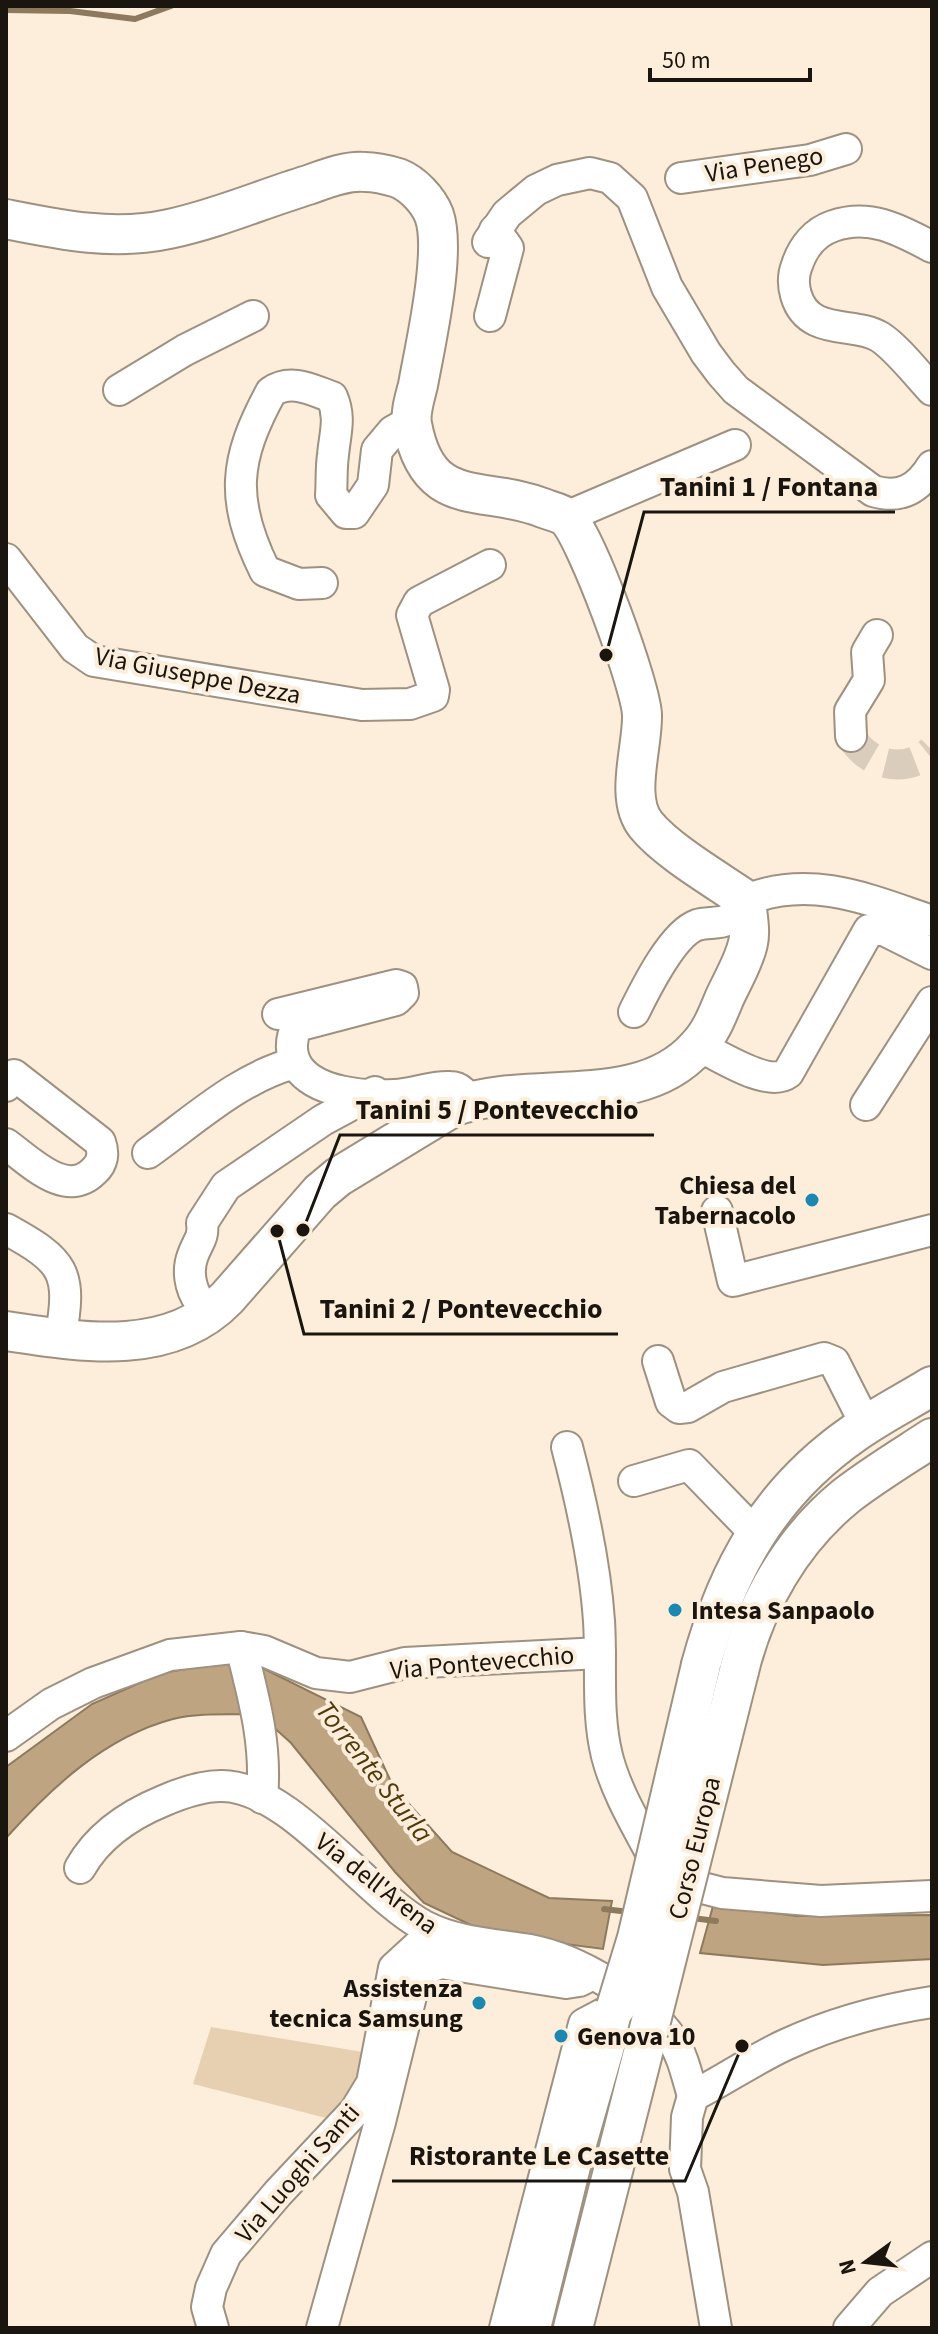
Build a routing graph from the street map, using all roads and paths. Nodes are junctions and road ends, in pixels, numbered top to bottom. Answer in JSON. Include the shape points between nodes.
{"nodes":[{"id":1,"x":846,"y":149,"type":"dead end"},
{"id":2,"x":681,"y":178,"type":"dead end"},
{"id":3,"x":6,"y":219,"type":"edge"},
{"id":4,"x":932,"y":247,"type":"edge"},
{"id":5,"x":253,"y":316,"type":"dead end"},
{"id":6,"x":490,"y":316,"type":"dead end"},
{"id":7,"x":119,"y":390,"type":"dead end"},
{"id":8,"x":932,"y":390,"type":"edge"},
{"id":9,"x":411,"y":421,"type":"junction"},
{"id":10,"x":735,"y":445,"type":"dead end"},
{"id":11,"x":930,"y":474,"type":"edge"},
{"id":12,"x":566,"y":517,"type":"junction"},
{"id":13,"x":6,"y":559,"type":"edge"},
{"id":14,"x":490,"y":565,"type":"dead end"},
{"id":15,"x":322,"y":583,"type":"dead end"},
{"id":16,"x":877,"y":635,"type":"dead end"},
{"id":17,"x":851,"y":736,"type":"dead end"},
{"id":18,"x":746,"y":900,"type":"junction"},
{"id":19,"x":932,"y":921,"type":"edge"},
{"id":20,"x":932,"y":954,"type":"edge"},
{"id":21,"x":932,"y":1002,"type":"edge"},
{"id":22,"x":634,"y":1012,"type":"dead end"},
{"id":23,"x":278,"y":1014,"type":"dead end"},
{"id":24,"x":699,"y":1046,"type":"junction"},
{"id":25,"x":295,"y":1063,"type":"junction"},
{"id":26,"x":466,"y":1084,"type":"junction"},
{"id":27,"x":6,"y":1086,"type":"edge"},
{"id":28,"x":371,"y":1094,"type":"junction"},
{"id":29,"x":866,"y":1105,"type":"dead end"},
{"id":30,"x":6,"y":1144,"type":"edge"},
{"id":31,"x":148,"y":1153,"type":"dead end"},
{"id":32,"x":717,"y":1211,"type":"dead end"},
{"id":33,"x":6,"y":1229,"type":"edge"},
{"id":34,"x":932,"y":1230,"type":"edge"},
{"id":35,"x":199,"y":1301,"type":"dead end"},
{"id":36,"x":6,"y":1331,"type":"edge"},
{"id":37,"x":60,"y":1339,"type":"junction"},
{"id":38,"x":658,"y":1361,"type":"dead end"},
{"id":39,"x":932,"y":1386,"type":"edge"},
{"id":40,"x":866,"y":1425,"type":"junction"},
{"id":41,"x":932,"y":1438,"type":"edge"},
{"id":42,"x":567,"y":1447,"type":"dead end"},
{"id":43,"x":634,"y":1481,"type":"dead end"},
{"id":44,"x":755,"y":1533,"type":"junction"},
{"id":45,"x":242,"y":1653,"type":"junction"},
{"id":46,"x":600,"y":1653,"type":"junction"},
{"id":47,"x":6,"y":1736,"type":"edge"},
{"id":48,"x":263,"y":1790,"type":"junction"},
{"id":49,"x":80,"y":1868,"type":"dead end"},
{"id":50,"x":932,"y":1896,"type":"edge"},
{"id":51,"x":398,"y":1907,"type":"junction"},
{"id":52,"x":449,"y":1938,"type":"junction"},
{"id":53,"x":394,"y":1968,"type":"junction"},
{"id":54,"x":591,"y":1975,"type":"junction"},
{"id":55,"x":932,"y":2002,"type":"edge"},
{"id":56,"x":616,"y":2007,"type":"junction"},
{"id":57,"x":693,"y":2096,"type":"junction"},
{"id":58,"x":932,"y":2257,"type":"edge"},
{"id":59,"x":213,"y":2328,"type":"edge"},
{"id":60,"x":322,"y":2328,"type":"edge"},
{"id":61,"x":505,"y":2328,"type":"edge"},
{"id":62,"x":531,"y":2328,"type":"edge"},
{"id":63,"x":573,"y":2328,"type":"edge"},
{"id":64,"x":716,"y":2328,"type":"edge"},
{"id":65,"x":849,"y":2328,"type":"edge"}],
"edges":[{"from":1,"to":2,"type":"street","name":"Via Penego","via":[[810,160]]},
{"from":3,"to":9,"type":"main road","via":[[79,233],[127,235],[205,220],[329,178],[363,171],[398,178],[434,214],[438,246]]},
{"from":4,"to":8,"type":"street","via":[[884,224],[841,223],[810,241],[795,268],[794,283],[797,299],[811,316],[879,336]]},
{"from":5,"to":7,"type":"street"},
{"from":6,"to":11,"type":"street","via":[[508,248],[491,236],[519,203],[557,180],[590,173],[610,178],[632,198],[682,315],[736,390],[873,491],[901,493]]},
{"from":9,"to":12,"type":"main road","via":[[436,478],[455,488],[528,502]]},
{"from":9,"to":15,"type":"street","via":[[393,431],[377,450],[373,485],[354,513],[346,513],[331,495],[338,425],[332,397],[309,387],[280,386],[271,392],[240,467],[243,517],[265,571],[299,584]]},
{"from":10,"to":12,"type":"street"},
{"from":12,"to":18,"type":"main road","via":[[588,553],[642,713],[635,801],[644,823]]},
{"from":13,"to":14,"type":"street","name":"Via Giuseppe Dezza","via":[[75,648],[94,661],[362,705],[410,704],[433,696],[412,615],[419,602]]},
{"from":16,"to":17,"type":"street","via":[[867,652],[869,680],[850,711]]},
{"from":18,"to":19,"type":"street","via":[[804,887],[827,889]]},
{"from":18,"to":22,"type":"street","via":[[728,919],[694,926],[659,962]]},
{"from":18,"to":24,"type":"main road","via":[[749,941]]},
{"from":20,"to":24,"type":"street","via":[[884,930],[869,930],[782,1078],[759,1075]]},
{"from":21,"to":29,"type":"street"},
{"from":23,"to":25,"type":"street","via":[[402,987],[396,1000],[297,1026],[292,1041]]},
{"from":24,"to":26,"type":"main road","via":[[658,1075],[606,1090],[512,1093]]},
{"from":25,"to":28,"type":"street","via":[[318,1086]]},
{"from":25,"to":31,"type":"street","via":[[223,1098]]},
{"from":26,"to":28,"type":"street","via":[[463,1092],[453,1087]]},
{"from":26,"to":37,"type":"main road","via":[[453,1107],[320,1192],[215,1311],[192,1325],[132,1342]]},
{"from":27,"to":30,"type":"street","via":[[14,1075],[100,1142],[102,1159],[86,1179],[67,1182]]},
{"from":28,"to":35,"type":"street","via":[[226,1186],[202,1223],[204,1235],[192,1257],[191,1289]]},
{"from":32,"to":34,"type":"street","via":[[733,1281]]},
{"from":33,"to":37,"type":"street","via":[[51,1256],[61,1272],[66,1298]]},
{"from":36,"to":37,"type":"main road"},
{"from":38,"to":40,"type":"street","via":[[671,1402],[679,1408],[723,1387],[824,1358],[834,1362]]},
{"from":39,"to":40,"type":"main road","name":"Corso Europa"},
{"from":40,"to":44,"type":"main road","name":"Corso Europa","via":[[812,1467]]},
{"from":41,"to":63,"type":"main road","name":"Corso Europa","bridge":true,"via":[[843,1498],[807,1535],[751,1630]]},
{"from":42,"to":46,"type":"street","name":"Via Pontevecchio","via":[[591,1546]]},
{"from":43,"to":44,"type":"street","via":[[689,1465]]},
{"from":44,"to":56,"type":"main road","name":"Corso Europa","bridge":true,"via":[[710,1630]]},
{"from":45,"to":46,"type":"street","name":"Via Pontevecchio","via":[[264,1651],[316,1673],[350,1677],[405,1663]]},
{"from":45,"to":47,"type":"street","name":"Via Pontevecchio","via":[[170,1655],[93,1683]]},
{"from":45,"to":48,"type":"street","via":[[259,1714]]},
{"from":46,"to":50,"type":"street","name":"Via Pontevecchio","via":[[607,1756],[664,1878],[722,1893],[821,1901]]},
{"from":48,"to":49,"type":"street","name":"Via dell'Arena","via":[[221,1786],[135,1812],[100,1840]]},
{"from":48,"to":51,"type":"street","name":"Via dell'Arena"},
{"from":51,"to":52,"type":"street","name":"Via dell'Arena"},
{"from":51,"to":53,"type":"street","name":"Via Luoghi Santi"},
{"from":52,"to":53,"type":"street","via":[[418,1946]]},
{"from":52,"to":54,"type":"street","name":"Via dell'Arena","via":[[534,1951],[582,1966]]},
{"from":53,"to":59,"type":"street","name":"Via Luoghi Santi","via":[[372,2083],[355,2111],[226,2254],[207,2307]]},
{"from":54,"to":57,"type":"street","name":"Via dell'Arena","via":[[616,1987],[670,2037]]},
{"from":54,"to":60,"type":"street","via":[[566,1983],[441,1963],[415,1980]]},
{"from":55,"to":57,"type":"street","via":[[886,2009],[822,2029]]},
{"from":56,"to":61,"type":"street","via":[[584,2024]]},
{"from":56,"to":62,"type":"main road","name":"Corso Europa"},
{"from":57,"to":64,"type":"street","via":[[685,2169]]},
{"from":58,"to":65,"type":"street","via":[[880,2292]]}]}
